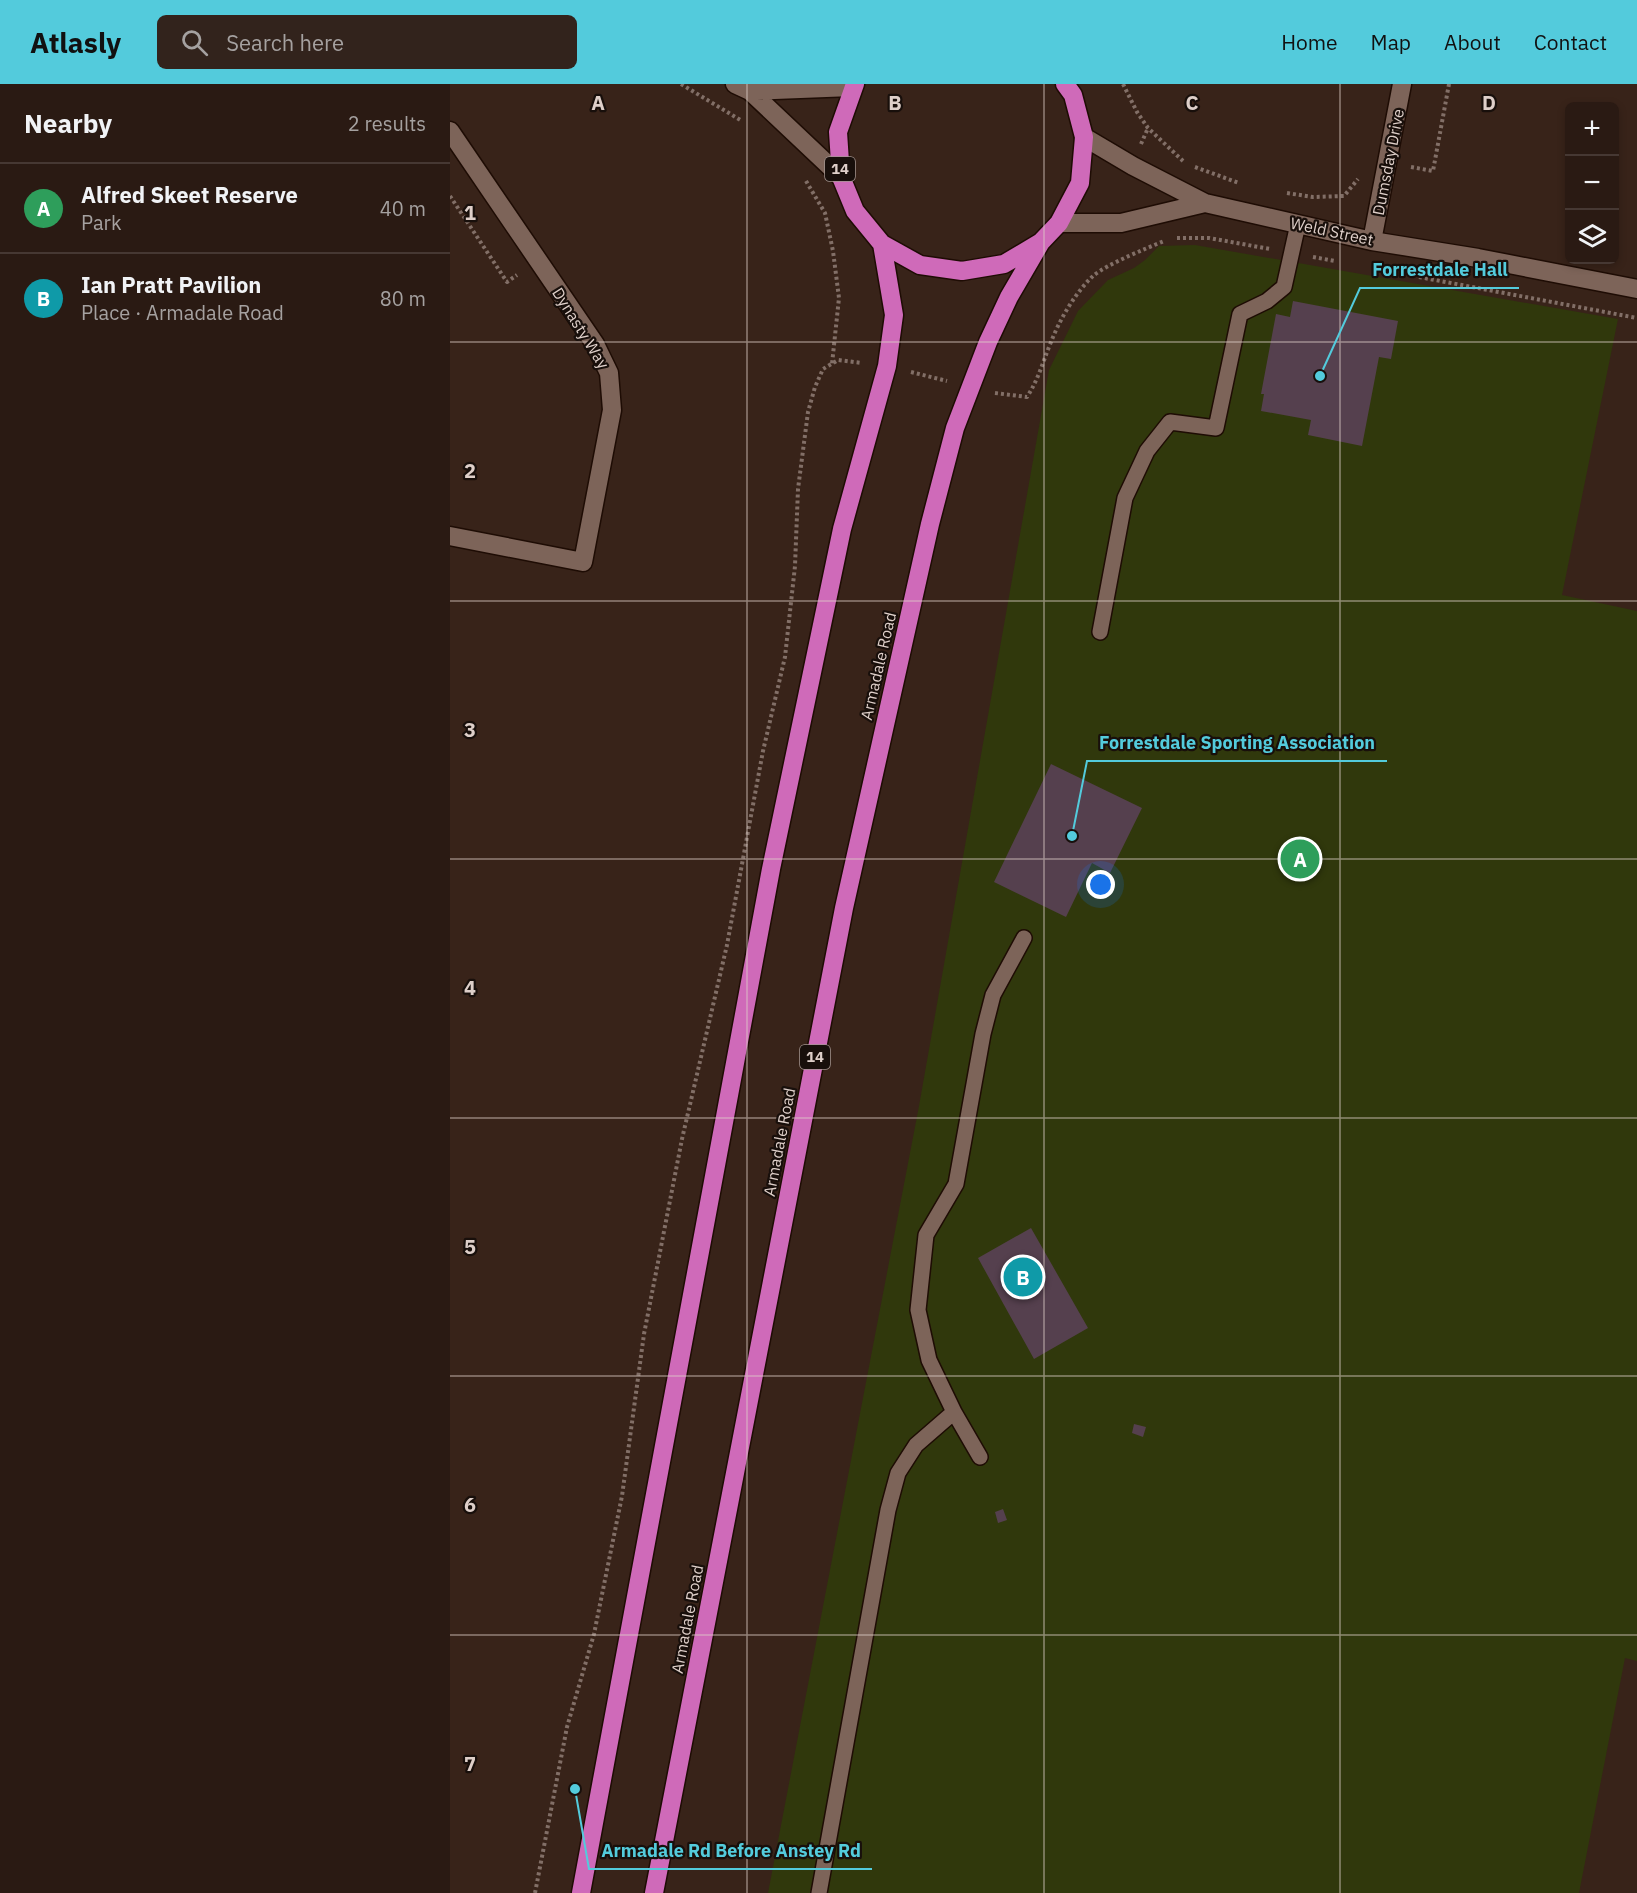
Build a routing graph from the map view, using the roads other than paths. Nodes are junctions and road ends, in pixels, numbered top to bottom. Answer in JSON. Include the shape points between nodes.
{"nodes":[{"id":1,"x":1402,"y":84,"type":"edge"},
{"id":2,"x":854,"y":86,"type":"edge"},
{"id":3,"x":743,"y":88,"type":"edge"},
{"id":4,"x":1070,"y":88,"type":"edge"},
{"id":5,"x":450,"y":131,"type":"edge"},
{"id":6,"x":1084,"y":137,"type":"junction"},
{"id":7,"x":841,"y":177,"type":"junction"},
{"id":8,"x":1205,"y":203,"type":"junction"},
{"id":9,"x":1059,"y":223,"type":"junction"},
{"id":10,"x":1298,"y":224,"type":"junction"},
{"id":11,"x":1372,"y":240,"type":"junction"},
{"id":12,"x":1041,"y":242,"type":"junction"},
{"id":13,"x":882,"y":244,"type":"junction"},
{"id":14,"x":1637,"y":289,"type":"edge"},
{"id":15,"x":450,"y":536,"type":"edge"},
{"id":16,"x":1100,"y":632,"type":"dead end"},
{"id":17,"x":1024,"y":938,"type":"dead end"},
{"id":18,"x":954,"y":1412,"type":"junction"},
{"id":19,"x":980,"y":1457,"type":"dead end"},
{"id":20,"x":581,"y":1893,"type":"edge"},
{"id":21,"x":654,"y":1893,"type":"edge"},
{"id":22,"x":819,"y":1893,"type":"edge"}],
"edges":[{"from":1,"to":11,"type":"street","name":"Dumsday Drive"},
{"from":2,"to":3,"type":"street"},
{"from":2,"to":7,"type":"highway","number":"14","via":[[838,132]]},
{"from":3,"to":7,"type":"street"},
{"from":4,"to":6,"type":"highway","number":"14"},
{"from":5,"to":15,"type":"street","name":"Dynasty Way","via":[[595,344],[609,373],[612,410],[583,562]]},
{"from":6,"to":8,"type":"street","name":"Weld Street"},
{"from":6,"to":9,"type":"highway","number":"14","via":[[1080,183]]},
{"from":7,"to":13,"type":"highway","number":"14","via":[[855,211]]},
{"from":8,"to":9,"type":"street","name":"Weld Street","via":[[1120,222]]},
{"from":8,"to":10,"type":"street","name":"Weld Street"},
{"from":9,"to":12,"type":"highway","number":"14"},
{"from":10,"to":11,"type":"street","name":"Weld Street"},
{"from":10,"to":16,"type":"lane","via":[[1284,287],[1267,301],[1240,314],[1215,428],[1170,422],[1147,451],[1125,498]]},
{"from":11,"to":14,"type":"street","name":"Weld Street"},
{"from":12,"to":13,"type":"highway","number":"14","via":[[1004,264],[962,272],[920,265]]},
{"from":12,"to":21,"type":"highway","name":"Armadale Road","number":"14","via":[[988,342],[955,428],[930,524],[844,908]]},
{"from":13,"to":20,"type":"highway","number":"14","via":[[894,315],[886,366],[842,529],[771,869]]},
{"from":17,"to":18,"type":"lane","via":[[993,995],[956,1184],[926,1235],[918,1310],[929,1360]]},
{"from":18,"to":19,"type":"lane"},
{"from":18,"to":22,"type":"lane","via":[[916,1445],[898,1473]]}]}
